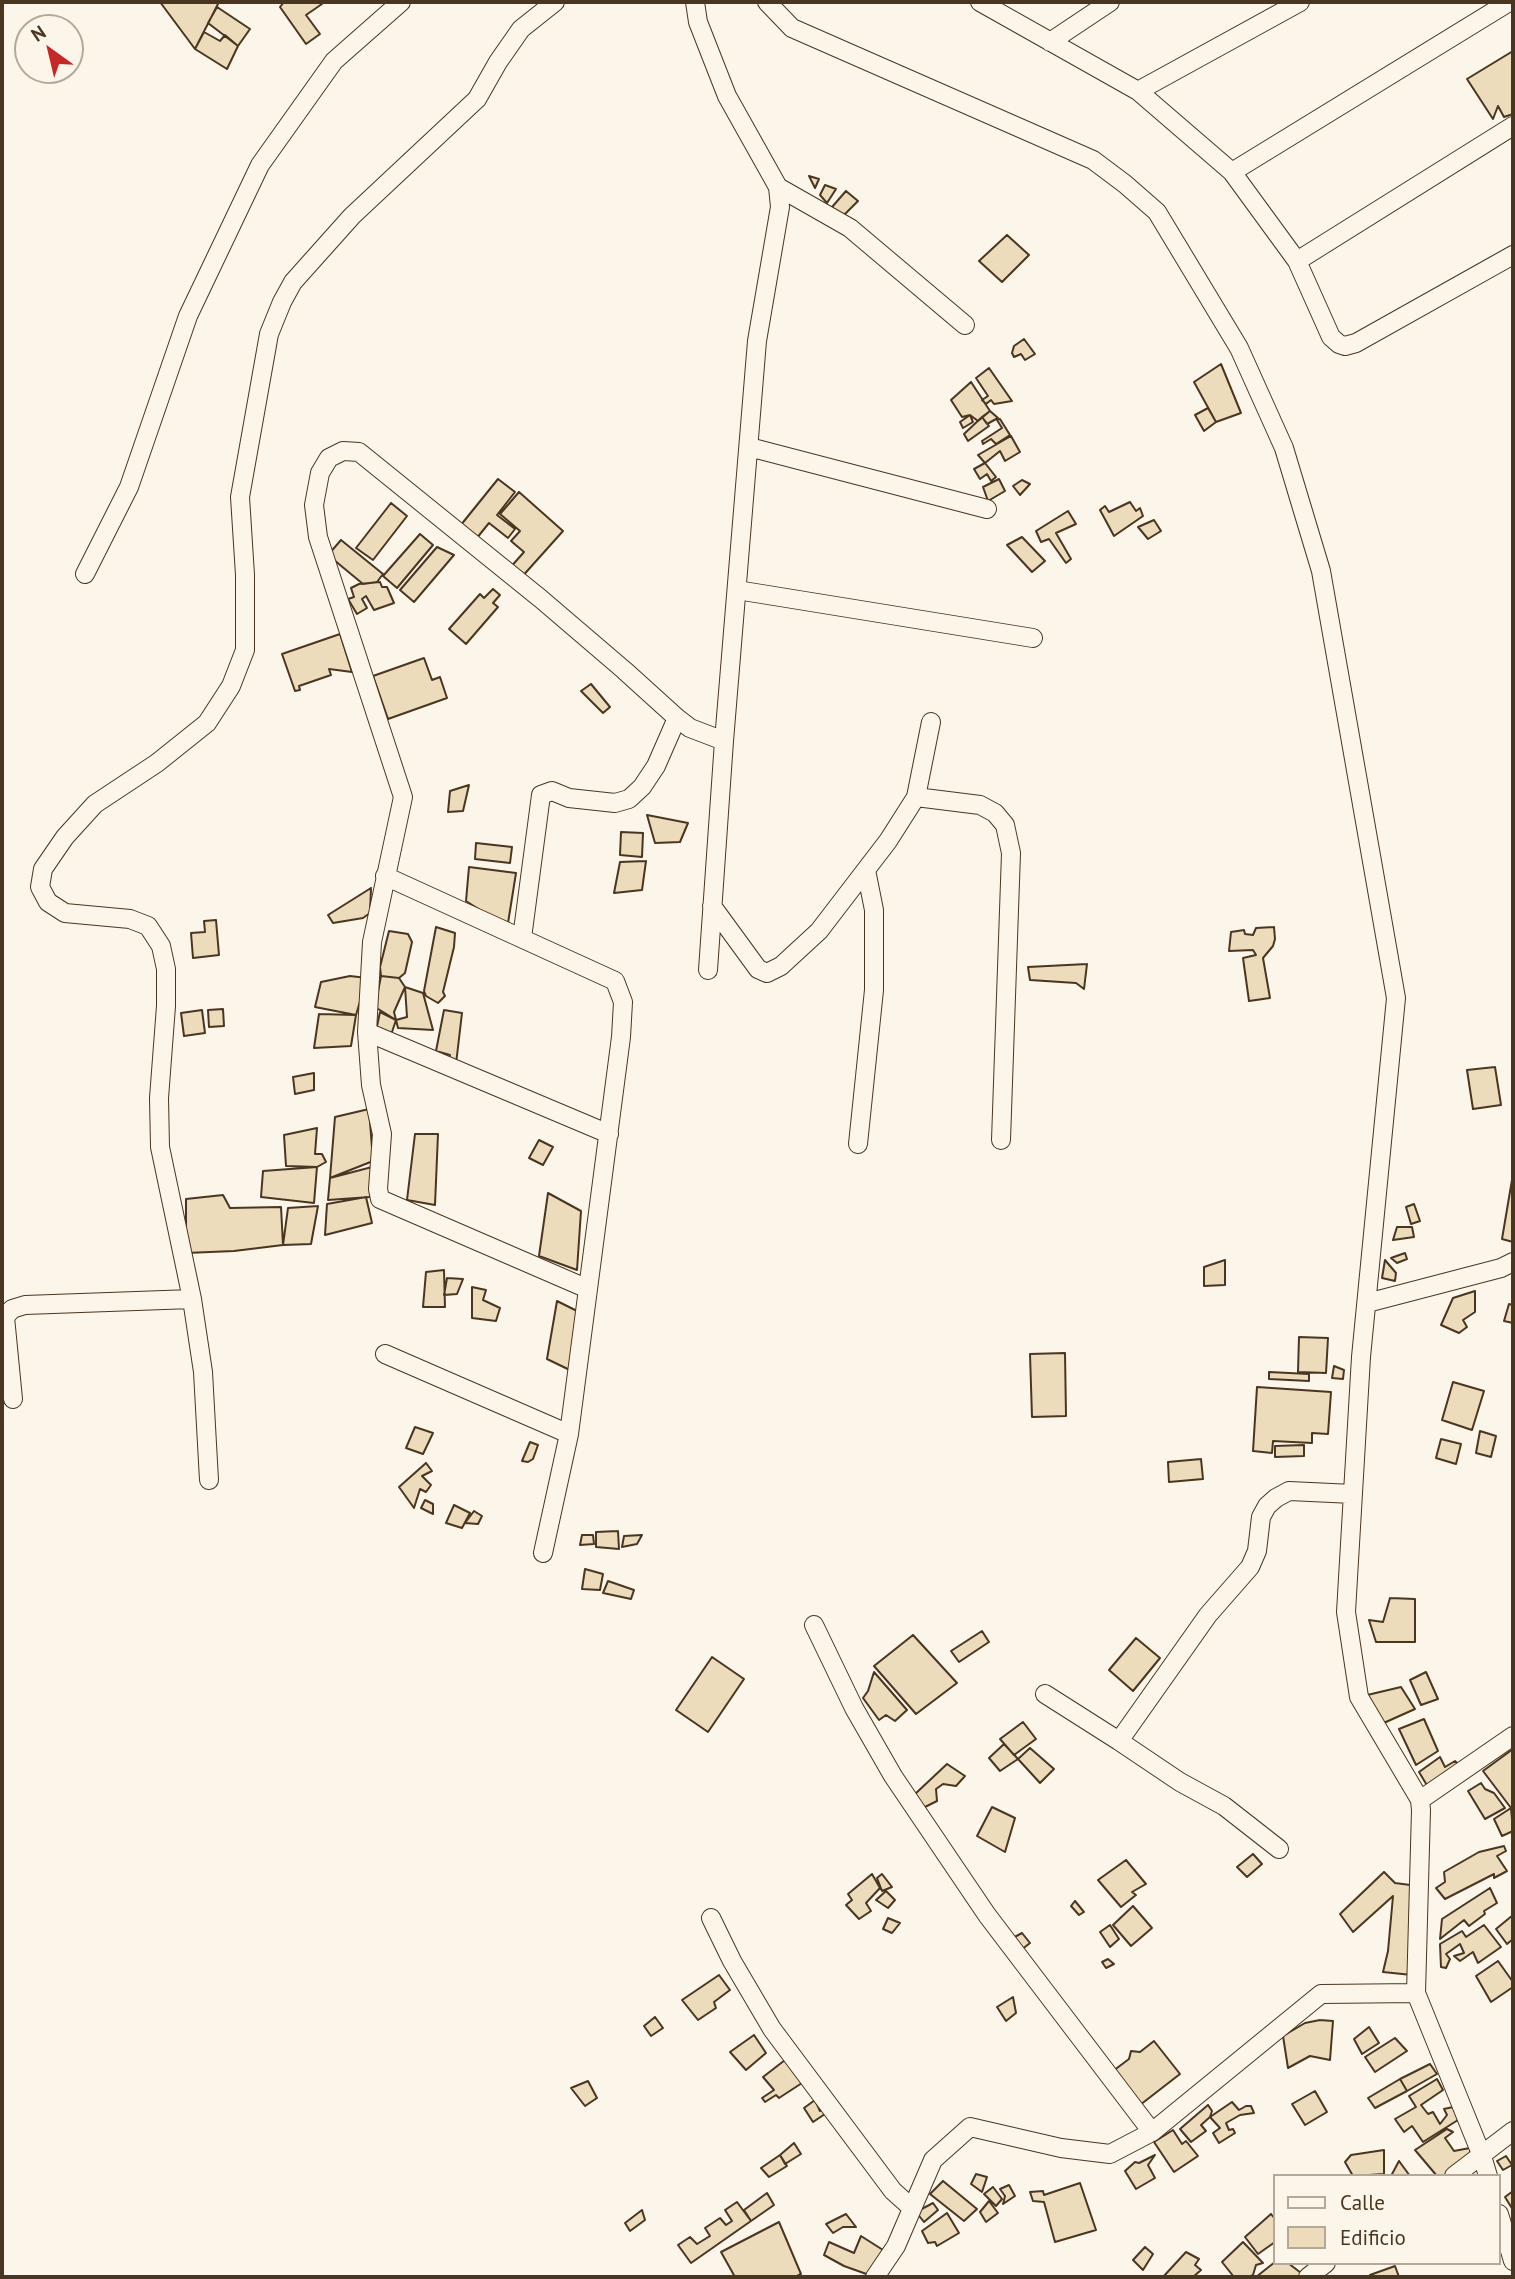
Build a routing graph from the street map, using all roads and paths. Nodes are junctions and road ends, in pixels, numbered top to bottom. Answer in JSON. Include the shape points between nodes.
{"nodes":[{"id":1,"x":401,"y":2,"type":"edge"},
{"id":2,"x":555,"y":2,"type":"edge"},
{"id":3,"x":695,"y":2,"type":"edge"},
{"id":4,"x":767,"y":2,"type":"edge"},
{"id":5,"x":980,"y":2,"type":"edge"},
{"id":6,"x":1110,"y":2,"type":"edge"},
{"id":7,"x":1300,"y":2,"type":"edge"},
{"id":8,"x":1508,"y":2,"type":"edge"},
{"id":9,"x":1050,"y":41,"type":"junction"},
{"id":10,"x":1138,"y":91,"type":"junction"},
{"id":11,"x":1513,"y":126,"type":"edge"},
{"id":12,"x":1232,"y":172,"type":"junction"},
{"id":13,"x":778,"y":187,"type":"junction"},
{"id":14,"x":1513,"y":255,"type":"edge"},
{"id":15,"x":1297,"y":261,"type":"junction"},
{"id":16,"x":965,"y":325,"type":"dead end"},
{"id":17,"x":749,"y":447,"type":"junction"},
{"id":18,"x":987,"y":509,"type":"dead end"},
{"id":19,"x":85,"y":574,"type":"dead end"},
{"id":20,"x":737,"y":590,"type":"junction"},
{"id":21,"x":1033,"y":638,"type":"dead end"},
{"id":22,"x":677,"y":719,"type":"junction"},
{"id":23,"x":932,"y":722,"type":"dead end"},
{"id":24,"x":724,"y":741,"type":"junction"},
{"id":25,"x":916,"y":797,"type":"junction"},
{"id":26,"x":866,"y":870,"type":"junction"},
{"id":27,"x":385,"y":876,"type":"junction"},
{"id":28,"x":712,"y":906,"type":"junction"},
{"id":29,"x":522,"y":938,"type":"junction"},
{"id":30,"x":708,"y":970,"type":"dead end"},
{"id":31,"x":367,"y":1032,"type":"junction"},
{"id":32,"x":609,"y":1134,"type":"junction"},
{"id":33,"x":1001,"y":1140,"type":"dead end"},
{"id":34,"x":858,"y":1144,"type":"dead end"},
{"id":35,"x":1513,"y":1262,"type":"edge"},
{"id":36,"x":588,"y":1289,"type":"junction"},
{"id":37,"x":192,"y":1299,"type":"junction"},
{"id":38,"x":1367,"y":1303,"type":"junction"},
{"id":39,"x":385,"y":1354,"type":"dead end"},
{"id":40,"x":13,"y":1399,"type":"dead end"},
{"id":41,"x":569,"y":1434,"type":"junction"},
{"id":42,"x":209,"y":1480,"type":"dead end"},
{"id":43,"x":1353,"y":1494,"type":"junction"},
{"id":44,"x":543,"y":1553,"type":"dead end"},
{"id":45,"x":814,"y":1625,"type":"dead end"},
{"id":46,"x":1045,"y":1694,"type":"dead end"},
{"id":47,"x":1513,"y":1735,"type":"edge"},
{"id":48,"x":1119,"y":1741,"type":"junction"},
{"id":49,"x":1420,"y":1800,"type":"junction"},
{"id":50,"x":1279,"y":1849,"type":"dead end"},
{"id":51,"x":711,"y":1918,"type":"dead end"},
{"id":52,"x":1416,"y":1993,"type":"junction"},
{"id":53,"x":1152,"y":2132,"type":"junction"},
{"id":54,"x":1513,"y":2132,"type":"edge"},
{"id":55,"x":1482,"y":2156,"type":"junction"},
{"id":56,"x":1457,"y":2174,"type":"edge"},
{"id":57,"x":1487,"y":2174,"type":"edge"},
{"id":58,"x":912,"y":2208,"type":"junction"},
{"id":59,"x":1501,"y":2221,"type":"edge"},
{"id":60,"x":1513,"y":2260,"type":"edge"},
{"id":61,"x":1323,"y":2265,"type":"edge"},
{"id":62,"x":875,"y":2277,"type":"edge"},
{"id":63,"x":1308,"y":2277,"type":"edge"}],
"edges":[{"from":1,"to":19,"type":"street","via":[[334,61],[260,164],[188,316],[129,487]]},
{"from":2,"to":37,"type":"street","via":[[521,29],[477,99],[352,216],[293,282],[269,334],[240,497],[245,650],[231,687],[207,723],[95,804],[43,869],[40,887],[48,902],[65,913],[130,919],[148,926],[161,946],[166,1006],[160,1147]]},
{"from":3,"to":13,"type":"street","via":[[698,22],[727,96]]},
{"from":4,"to":38,"type":"street","via":[[792,29],[1093,160],[1157,212],[1239,348],[1284,448],[1321,571],[1396,998]]},
{"from":5,"to":9,"type":"street"},
{"from":6,"to":9,"type":"street"},
{"from":7,"to":10,"type":"street"},
{"from":8,"to":12,"type":"street"},
{"from":9,"to":10,"type":"street"},
{"from":10,"to":12,"type":"street"},
{"from":11,"to":15,"type":"street"},
{"from":12,"to":15,"type":"street"},
{"from":13,"to":16,"type":"street","via":[[850,228]]},
{"from":13,"to":17,"type":"street","via":[[780,207],[757,341]]},
{"from":14,"to":15,"type":"street","via":[[1345,346],[1331,337]]},
{"from":17,"to":18,"type":"street"},
{"from":17,"to":20,"type":"street"},
{"from":20,"to":21,"type":"street"},
{"from":20,"to":24,"type":"street"},
{"from":22,"to":24,"type":"street"},
{"from":22,"to":27,"type":"street","via":[[551,608],[359,452],[343,451],[329,458],[320,473],[314,505],[318,537],[403,797]]},
{"from":22,"to":29,"type":"street","via":[[656,766],[629,799],[615,803],[569,799],[552,791],[541,794]]},
{"from":23,"to":25,"type":"street"},
{"from":24,"to":28,"type":"street"},
{"from":25,"to":26,"type":"street"},
{"from":25,"to":33,"type":"street","via":[[980,805],[1006,825],[1011,853]]},
{"from":26,"to":28,"type":"street","via":[[819,931],[766,974]]},
{"from":26,"to":34,"type":"street","via":[[874,910],[874,990]]},
{"from":27,"to":29,"type":"street"},
{"from":27,"to":31,"type":"street","via":[[372,942]]},
{"from":28,"to":30,"type":"street"},
{"from":29,"to":32,"type":"street","via":[[615,981],[623,1002]]},
{"from":31,"to":32,"type":"street"},
{"from":31,"to":36,"type":"street","via":[[371,1085],[382,1134],[380,1199]]},
{"from":32,"to":36,"type":"street"},
{"from":35,"to":38,"type":"street"},
{"from":36,"to":41,"type":"street"},
{"from":37,"to":40,"type":"street","via":[[12,1309],[5,1317]]},
{"from":37,"to":42,"type":"street","via":[[203,1372]]},
{"from":38,"to":43,"type":"street"},
{"from":39,"to":41,"type":"street"},
{"from":41,"to":44,"type":"street"},
{"from":43,"to":48,"type":"street","via":[[1289,1491],[1267,1506],[1250,1567],[1208,1615]]},
{"from":43,"to":49,"type":"street","via":[[1346,1612],[1359,1697]]},
{"from":45,"to":53,"type":"street","via":[[900,1787],[986,1915]]},
{"from":46,"to":48,"type":"street"},
{"from":47,"to":49,"type":"street"},
{"from":48,"to":50,"type":"street","via":[[1224,1806]]},
{"from":49,"to":52,"type":"street"},
{"from":51,"to":58,"type":"street","via":[[772,2029],[893,2190]]},
{"from":52,"to":53,"type":"street","via":[[1321,1994]]},
{"from":52,"to":55,"type":"street"},
{"from":53,"to":58,"type":"street","via":[[1110,2154],[970,2127],[933,2160]]},
{"from":54,"to":55,"type":"street"},
{"from":55,"to":56,"type":"street"},
{"from":55,"to":57,"type":"street"},
{"from":58,"to":62,"type":"street","via":[[896,2246]]},
{"from":59,"to":60,"type":"street"},
{"from":61,"to":63,"type":"street"}]}
